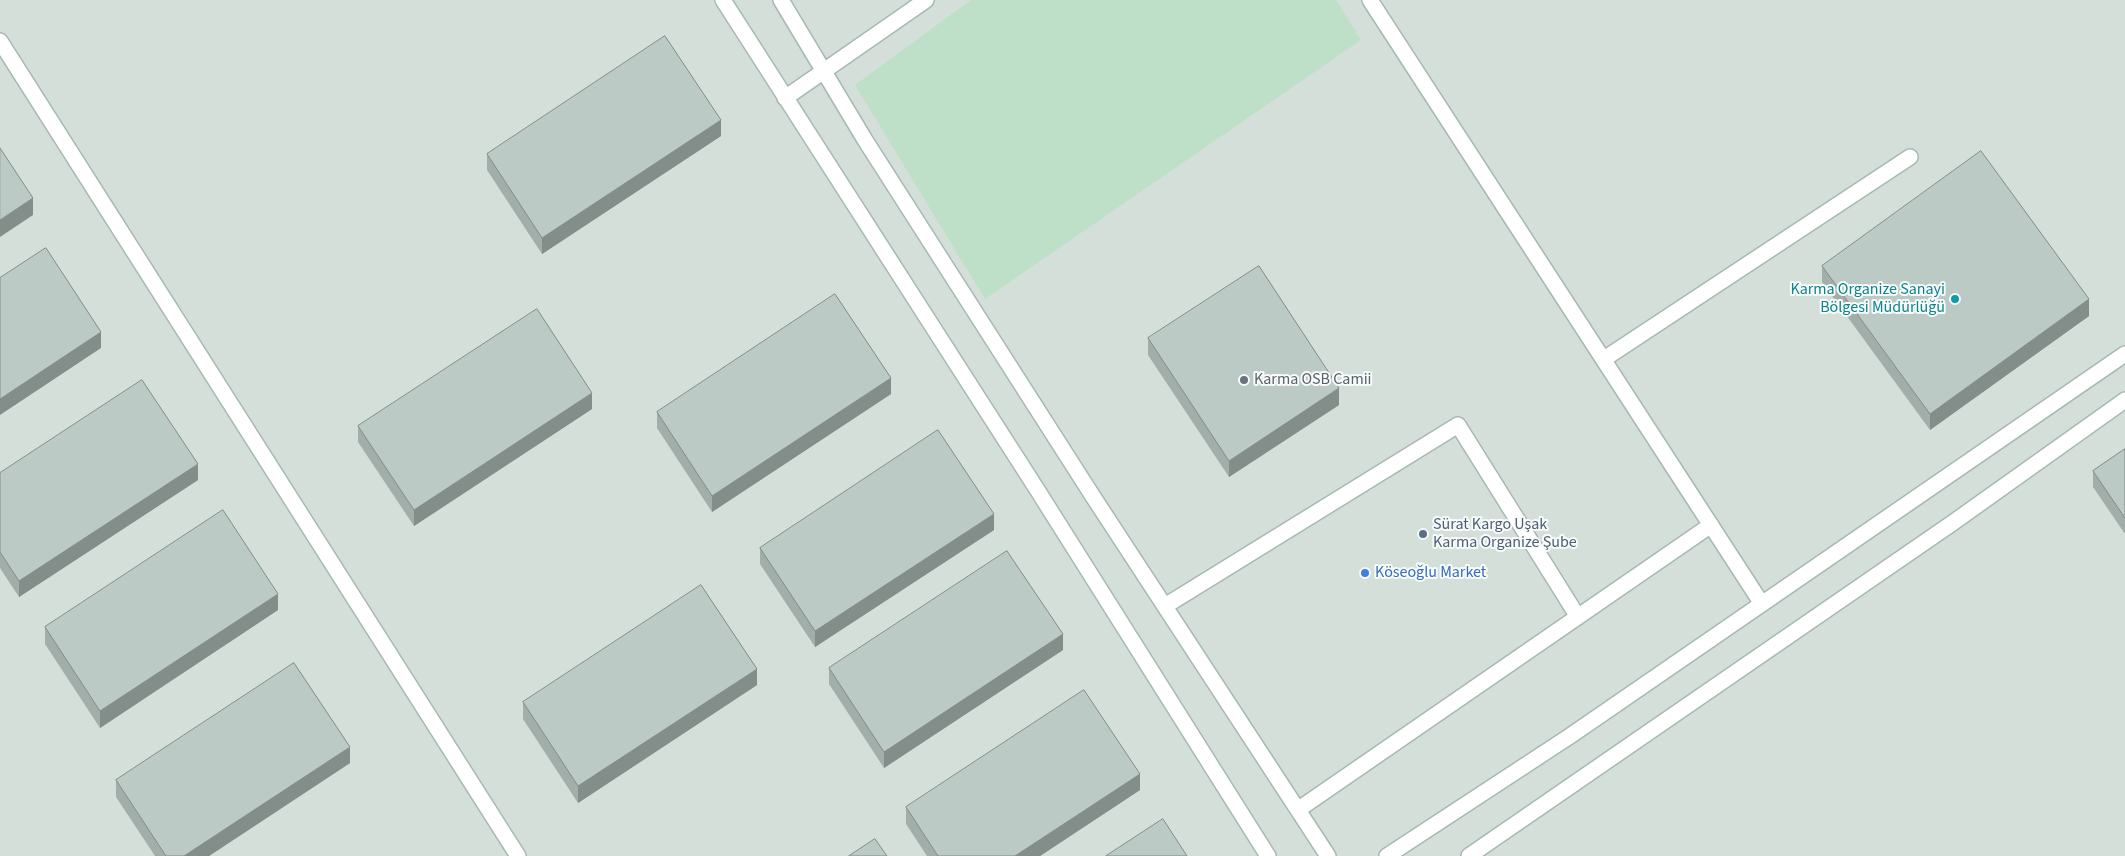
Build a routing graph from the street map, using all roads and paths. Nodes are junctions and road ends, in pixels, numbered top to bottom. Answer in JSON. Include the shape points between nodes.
{"nodes":[{"id":1,"x":723,"y":0,"type":"edge"},
{"id":2,"x":781,"y":0,"type":"edge"},
{"id":3,"x":926,"y":0,"type":"edge"},
{"id":4,"x":1370,"y":0,"type":"edge"},
{"id":5,"x":0,"y":41,"type":"edge"},
{"id":6,"x":824,"y":72,"type":"junction"},
{"id":7,"x":785,"y":98,"type":"junction"},
{"id":8,"x":1910,"y":156,"type":"dead end"},
{"id":9,"x":2125,"y":354,"type":"edge"},
{"id":10,"x":1604,"y":360,"type":"junction"},
{"id":11,"x":2125,"y":400,"type":"edge"},
{"id":12,"x":1711,"y":525,"type":"junction"},
{"id":13,"x":1762,"y":604,"type":"junction"},
{"id":14,"x":1165,"y":606,"type":"junction"},
{"id":15,"x":1578,"y":616,"type":"junction"},
{"id":16,"x":1299,"y":809,"type":"junction"},
{"id":17,"x":518,"y":856,"type":"edge"},
{"id":18,"x":1268,"y":856,"type":"edge"},
{"id":19,"x":1328,"y":856,"type":"edge"},
{"id":20,"x":1388,"y":856,"type":"edge"},
{"id":21,"x":1469,"y":856,"type":"edge"}],
"edges":[{"from":1,"to":7,"type":"street"},
{"from":2,"to":6,"type":"street"},
{"from":3,"to":6,"type":"street"},
{"from":4,"to":10,"type":"street"},
{"from":5,"to":17,"type":"street"},
{"from":6,"to":7,"type":"street"},
{"from":6,"to":14,"type":"street"},
{"from":7,"to":18,"type":"street"},
{"from":8,"to":10,"type":"street"},
{"from":9,"to":13,"type":"street"},
{"from":10,"to":12,"type":"street"},
{"from":11,"to":21,"type":"street","via":[[1951,524]]},
{"from":12,"to":13,"type":"street"},
{"from":12,"to":15,"type":"street"},
{"from":13,"to":20,"type":"street"},
{"from":14,"to":15,"type":"street","via":[[1458,425]]},
{"from":14,"to":16,"type":"street"},
{"from":15,"to":16,"type":"street"},
{"from":16,"to":19,"type":"street"}]}
